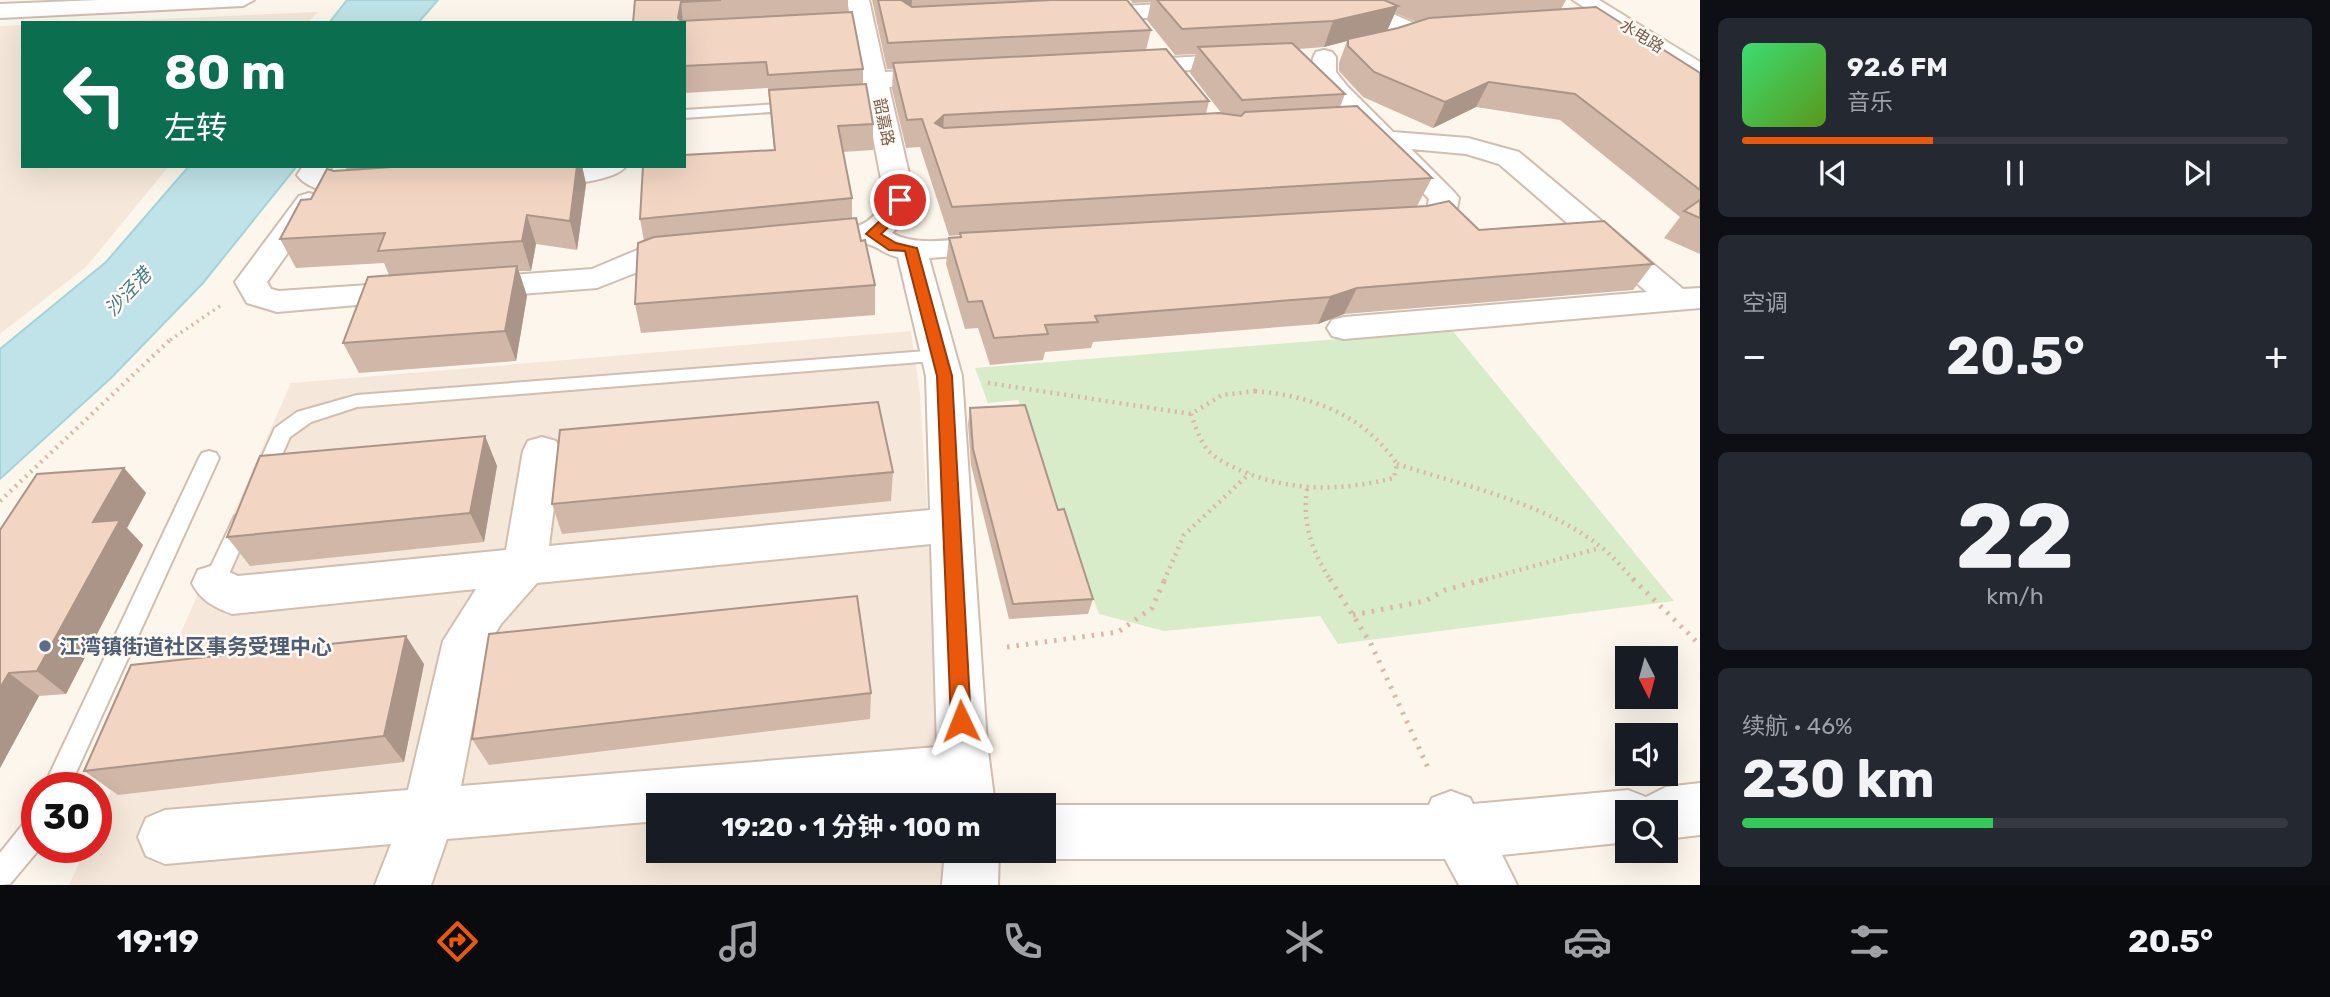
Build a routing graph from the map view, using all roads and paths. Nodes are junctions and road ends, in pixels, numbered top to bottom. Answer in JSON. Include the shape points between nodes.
{"nodes":[{"id":1,"x":243,"y":0,"type":"edge"},
{"id":2,"x":858,"y":0,"type":"edge"},
{"id":3,"x":188,"y":1,"type":"edge"},
{"id":4,"x":1323,"y":3,"type":"edge"},
{"id":5,"x":1121,"y":6,"type":"edge"},
{"id":6,"x":1218,"y":8,"type":"edge"},
{"id":7,"x":0,"y":11,"type":"edge"},
{"id":8,"x":1579,"y":11,"type":"edge"},
{"id":9,"x":1059,"y":16,"type":"edge"},
{"id":10,"x":1442,"y":30,"type":"edge"},
{"id":11,"x":1415,"y":32,"type":"junction"},
{"id":12,"x":1387,"y":42,"type":"edge"},
{"id":13,"x":1323,"y":56,"type":"edge"},
{"id":14,"x":1689,"y":58,"type":"edge"},
{"id":15,"x":1271,"y":60,"type":"edge"},
{"id":16,"x":1167,"y":65,"type":"junction"},
{"id":17,"x":1112,"y":68,"type":"edge"},
{"id":18,"x":1700,"y":72,"type":"edge"},
{"id":19,"x":973,"y":75,"type":"edge"},
{"id":20,"x":1183,"y":85,"type":"edge"},
{"id":21,"x":875,"y":95,"type":"junction"},
{"id":22,"x":815,"y":106,"type":"edge"},
{"id":23,"x":686,"y":114,"type":"edge"},
{"id":24,"x":1371,"y":131,"type":"junction"},
{"id":25,"x":316,"y":168,"type":"edge"},
{"id":26,"x":605,"y":168,"type":"edge"},
{"id":27,"x":508,"y":178,"type":"edge"},
{"id":28,"x":387,"y":185,"type":"edge"},
{"id":29,"x":309,"y":201,"type":"edge"},
{"id":30,"x":1373,"y":222,"type":"edge"},
{"id":31,"x":873,"y":234,"type":"junction"},
{"id":32,"x":1032,"y":242,"type":"edge"},
{"id":33,"x":776,"y":244,"type":"edge"},
{"id":34,"x":911,"y":248,"type":"junction"},
{"id":35,"x":721,"y":249,"type":"edge"},
{"id":36,"x":253,"y":285,"type":"junction"},
{"id":37,"x":1687,"y":298,"type":"edge"},
{"id":38,"x":1344,"y":328,"type":"edge"},
{"id":39,"x":942,"y":366,"type":"junction"},
{"id":40,"x":1191,"y":414,"type":"junction"},
{"id":41,"x":542,"y":451,"type":"dead end"},
{"id":42,"x":208,"y":458,"type":"dead end"},
{"id":43,"x":1397,"y":464,"type":"junction"},
{"id":44,"x":1250,"y":473,"type":"junction"},
{"id":45,"x":1307,"y":489,"type":"junction"},
{"id":46,"x":0,"y":501,"type":"edge"},
{"id":47,"x":951,"y":525,"type":"junction"},
{"id":48,"x":1601,"y":547,"type":"junction"},
{"id":49,"x":525,"y":567,"type":"junction"},
{"id":50,"x":214,"y":583,"type":"joint"},
{"id":51,"x":1353,"y":615,"type":"junction"},
{"id":52,"x":1700,"y":645,"type":"edge"},
{"id":53,"x":958,"y":653,"type":"junction"},
{"id":54,"x":63,"y":772,"type":"edge"},
{"id":55,"x":967,"y":787,"type":"edge"},
{"id":56,"x":1700,"y":810,"type":"edge"},
{"id":57,"x":1678,"y":812,"type":"edge"},
{"id":58,"x":429,"y":814,"type":"junction"},
{"id":59,"x":1615,"y":817,"type":"edge"},
{"id":60,"x":1455,"y":824,"type":"junction"},
{"id":61,"x":1056,"y":832,"type":"edge"},
{"id":62,"x":164,"y":837,"type":"dead end"},
{"id":63,"x":21,"y":847,"type":"edge"},
{"id":64,"x":971,"y":863,"type":"edge"},
{"id":65,"x":0,"y":874,"type":"edge"},
{"id":66,"x":403,"y":885,"type":"edge"},
{"id":67,"x":970,"y":885,"type":"edge"},
{"id":68,"x":1489,"y":885,"type":"edge"}],
"edges":[{"from":1,"to":3,"type":"street"},
{"from":2,"to":21,"type":"street","name":"韶嘉路","via":[[853,28]]},
{"from":3,"to":7,"type":"street"},
{"from":4,"to":11,"type":"street","via":[[1357,7]]},
{"from":5,"to":6,"type":"street"},
{"from":5,"to":9,"type":"street"},
{"from":5,"to":16,"type":"street"},
{"from":8,"to":14,"type":"street","name":"水电路","via":[[1615,19]]},
{"from":10,"to":11,"type":"street"},
{"from":11,"to":12,"type":"street"},
{"from":13,"to":24,"type":"street","via":[[1324,72]]},
{"from":14,"to":18,"type":"street","name":"水电路"},
{"from":15,"to":16,"type":"street"},
{"from":16,"to":17,"type":"street"},
{"from":16,"to":20,"type":"street"},
{"from":19,"to":21,"type":"street"},
{"from":21,"to":31,"type":"street","name":"韶嘉路","via":[[900,200],[891,217]]},
{"from":22,"to":23,"type":"lane"},
{"from":24,"to":30,"type":"street","via":[[1444,198],[1436,216]]},
{"from":24,"to":37,"type":"street","via":[[1468,146],[1509,158]]},
{"from":25,"to":28,"type":"street","via":[[311,175],[347,188]]},
{"from":26,"to":27,"type":"street"},
{"from":29,"to":36,"type":"street"},
{"from":31,"to":33,"type":"street"},
{"from":31,"to":34,"type":"street","via":[[894,247]]},
{"from":32,"to":34,"type":"street"},
{"from":34,"to":39,"type":"street"},
{"from":35,"to":36,"type":"street","via":[[653,255],[597,278],[277,302],[259,296]]},
{"from":36,"to":46,"type":"path","via":[[181,330]]},
{"from":37,"to":38,"type":"street"},
{"from":39,"to":40,"type":"path"},
{"from":39,"to":47,"type":"street"},
{"from":39,"to":50,"type":"lane","via":[[357,401],[304,417],[282,433]]},
{"from":40,"to":43,"type":"path","via":[[1215,397],[1232,392],[1289,396],[1345,414],[1390,451]]},
{"from":40,"to":44,"type":"path","via":[[1207,449],[1221,461]]},
{"from":41,"to":49,"type":"street"},
{"from":42,"to":54,"type":"lane"},
{"from":43,"to":45,"type":"path","via":[[1394,478],[1368,485]]},
{"from":43,"to":48,"type":"path","via":[[1515,503],[1565,524]]},
{"from":44,"to":45,"type":"path"},
{"from":44,"to":53,"type":"path","via":[[1184,535],[1152,608],[1118,632]]},
{"from":45,"to":51,"type":"path","via":[[1301,507],[1309,538]]},
{"from":47,"to":49,"type":"street"},
{"from":47,"to":53,"type":"street"},
{"from":48,"to":51,"type":"path","via":[[1445,590],[1424,601]]},
{"from":48,"to":52,"type":"path"},
{"from":49,"to":50,"type":"street","via":[[232,595]]},
{"from":49,"to":58,"type":"street","via":[[485,610],[466,641]]},
{"from":51,"to":60,"type":"path","via":[[1370,641]]},
{"from":53,"to":55,"type":"street"},
{"from":55,"to":58,"type":"street"},
{"from":56,"to":57,"type":"street"},
{"from":58,"to":62,"type":"street"},
{"from":58,"to":66,"type":"street"},
{"from":59,"to":60,"type":"street"},
{"from":60,"to":61,"type":"street"},
{"from":60,"to":68,"type":"street"},
{"from":63,"to":65,"type":"lane"},
{"from":64,"to":67,"type":"street"}]}
